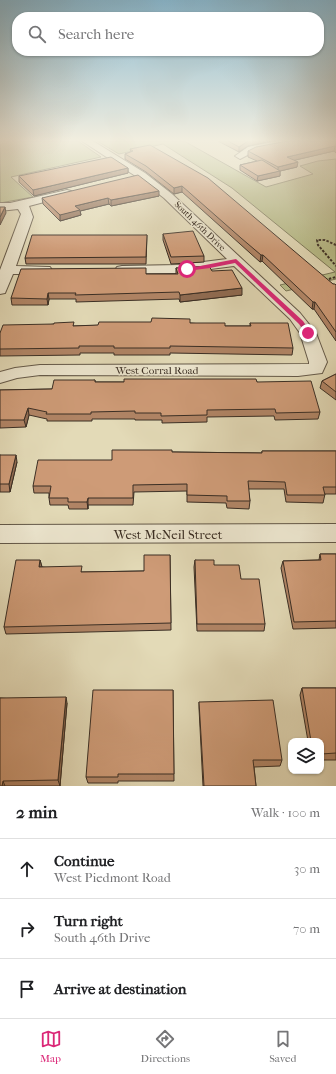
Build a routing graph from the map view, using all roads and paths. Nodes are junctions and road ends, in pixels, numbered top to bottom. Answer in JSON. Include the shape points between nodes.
{"nodes":[{"id":1,"x":131,"y":178,"type":"edge"},
{"id":2,"x":144,"y":178,"type":"edge"},
{"id":3,"x":126,"y":179,"type":"edge"},
{"id":4,"x":74,"y":191,"type":"edge"},
{"id":5,"x":22,"y":204,"type":"junction"},
{"id":6,"x":0,"y":207,"type":"edge"},
{"id":7,"x":336,"y":245,"type":"edge"},
{"id":8,"x":236,"y":261,"type":"junction"},
{"id":9,"x":336,"y":266,"type":"edge"},
{"id":10,"x":7,"y":270,"type":"junction"},
{"id":11,"x":62,"y":270,"type":"edge"},
{"id":12,"x":108,"y":270,"type":"edge"},
{"id":13,"x":336,"y":277,"type":"edge"},
{"id":14,"x":321,"y":280,"type":"edge"},
{"id":15,"x":0,"y":290,"type":"edge"},
{"id":16,"x":316,"y":369,"type":"joint"},
{"id":17,"x":0,"y":378,"type":"edge"},
{"id":18,"x":336,"y":533,"type":"edge"},
{"id":19,"x":0,"y":534,"type":"edge"}],
"edges":[{"from":1,"to":3,"type":"street"},
{"from":2,"to":8,"type":"street","name":"South 46th Drive","via":[[168,196]]},
{"from":4,"to":5,"type":"street"},
{"from":5,"to":6,"type":"street"},
{"from":5,"to":10,"type":"street","via":[[27,218]]},
{"from":7,"to":9,"type":"path","via":[[325,240],[317,240],[318,246]]},
{"from":8,"to":12,"type":"street","via":[[187,269]]},
{"from":8,"to":16,"type":"street","name":"South 46th Drive","via":[[301,323],[312,342],[318,362]]},
{"from":10,"to":11,"type":"street"},
{"from":10,"to":15,"type":"street"},
{"from":13,"to":14,"type":"path"},
{"from":16,"to":17,"type":"street","name":"West Corral Road","via":[[40,370]]},
{"from":18,"to":19,"type":"street","name":"West McNeil Street"}]}
